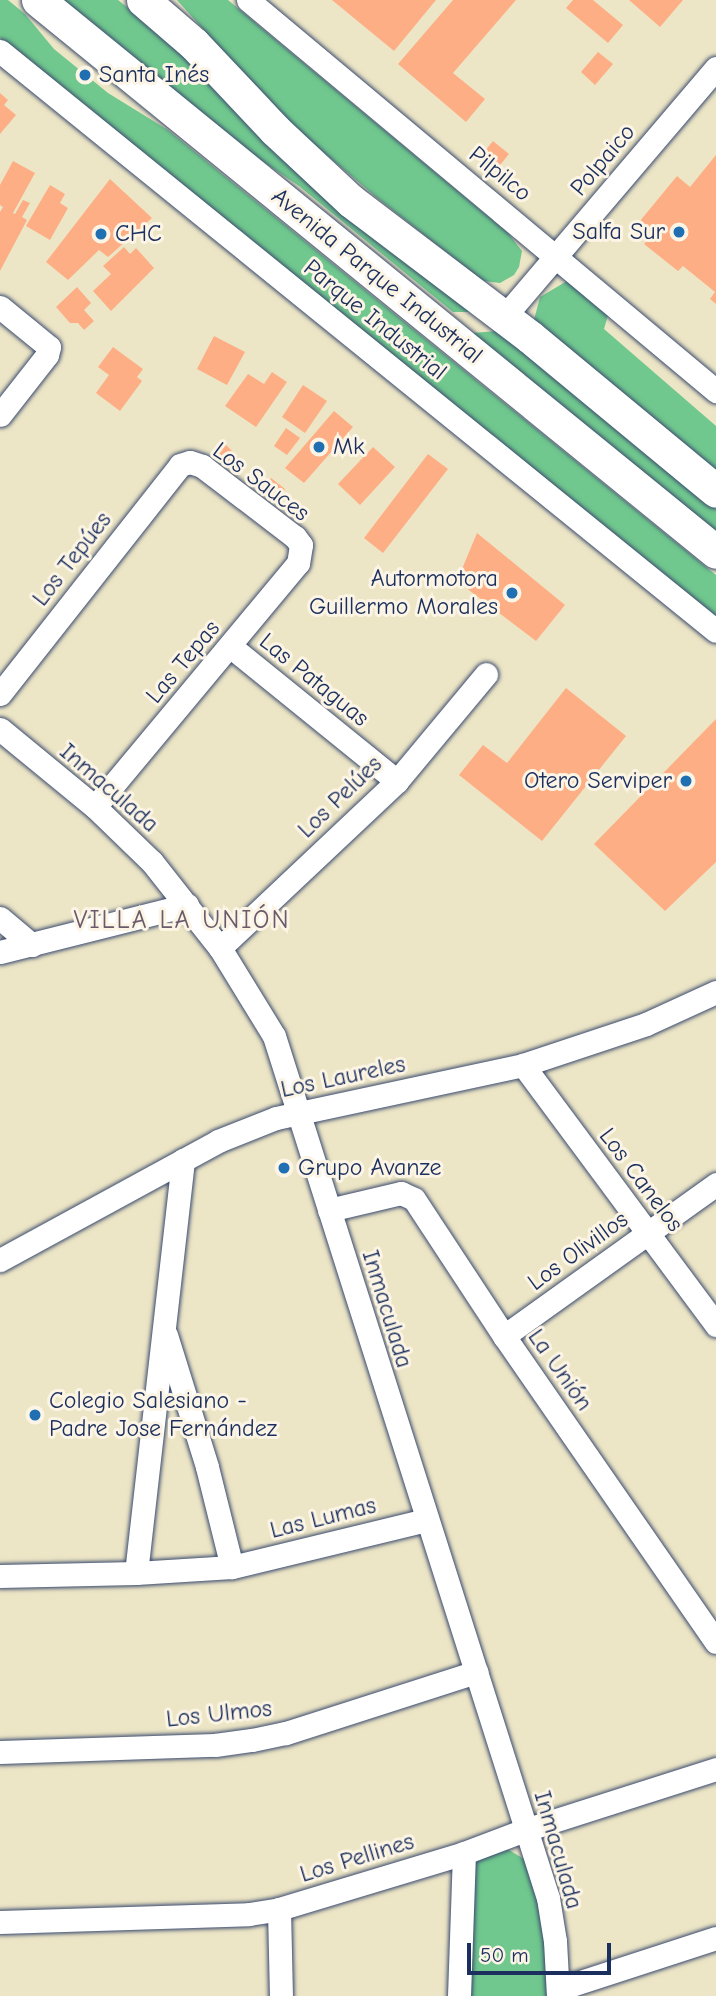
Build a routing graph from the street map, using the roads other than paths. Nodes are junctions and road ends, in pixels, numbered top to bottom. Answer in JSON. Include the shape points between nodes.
{"nodes":[{"id":1,"x":38,"y":0,"type":"edge"},
{"id":2,"x":143,"y":0,"type":"edge"},
{"id":3,"x":248,"y":0,"type":"edge"},
{"id":4,"x":0,"y":51,"type":"edge"},
{"id":5,"x":716,"y":68,"type":"edge"},
{"id":6,"x":556,"y":255,"type":"junction"},
{"id":7,"x":398,"y":294,"type":"junction"},
{"id":8,"x":0,"y":307,"type":"edge"},
{"id":9,"x":504,"y":317,"type":"junction"},
{"id":10,"x":716,"y":391,"type":"edge"},
{"id":11,"x":0,"y":415,"type":"edge"},
{"id":12,"x":190,"y":462,"type":"joint"},
{"id":13,"x":716,"y":491,"type":"edge"},
{"id":14,"x":301,"y":545,"type":"joint"},
{"id":15,"x":716,"y":552,"type":"edge"},
{"id":16,"x":716,"y":631,"type":"edge"},
{"id":17,"x":230,"y":646,"type":"junction"},
{"id":18,"x":486,"y":674,"type":"dead end"},
{"id":19,"x":0,"y":694,"type":"edge"},
{"id":20,"x":0,"y":729,"type":"edge"},
{"id":21,"x":397,"y":781,"type":"junction"},
{"id":22,"x":95,"y":807,"type":"junction"},
{"id":23,"x":187,"y":905,"type":"junction"},
{"id":24,"x":0,"y":918,"type":"edge"},
{"id":25,"x":32,"y":945,"type":"junction"},
{"id":26,"x":220,"y":948,"type":"junction"},
{"id":27,"x":0,"y":952,"type":"edge"},
{"id":28,"x":716,"y":992,"type":"edge"},
{"id":29,"x":523,"y":1065,"type":"junction"},
{"id":30,"x":299,"y":1113,"type":"junction"},
{"id":31,"x":183,"y":1160,"type":"junction"},
{"id":32,"x":716,"y":1184,"type":"edge"},
{"id":33,"x":329,"y":1210,"type":"junction"},
{"id":34,"x":648,"y":1233,"type":"junction"},
{"id":35,"x":0,"y":1261,"type":"edge"},
{"id":36,"x":163,"y":1325,"type":"junction"},
{"id":37,"x":716,"y":1325,"type":"edge"},
{"id":38,"x":504,"y":1336,"type":"junction"},
{"id":39,"x":426,"y":1520,"type":"junction"},
{"id":40,"x":232,"y":1567,"type":"junction"},
{"id":41,"x":136,"y":1573,"type":"junction"},
{"id":42,"x":0,"y":1576,"type":"edge"},
{"id":43,"x":716,"y":1642,"type":"edge"},
{"id":44,"x":476,"y":1672,"type":"junction"},
{"id":45,"x":0,"y":1752,"type":"edge"},
{"id":46,"x":716,"y":1769,"type":"edge"},
{"id":47,"x":525,"y":1830,"type":"junction"},
{"id":48,"x":464,"y":1853,"type":"junction"},
{"id":49,"x":279,"y":1909,"type":"junction"},
{"id":50,"x":0,"y":1922,"type":"edge"},
{"id":51,"x":716,"y":1938,"type":"edge"},
{"id":52,"x":558,"y":1992,"type":"edge"},
{"id":53,"x":281,"y":1996,"type":"edge"},
{"id":54,"x":459,"y":1996,"type":"edge"}],
"edges":[{"from":1,"to":7,"type":"highway","name":"Avenida Parque Industrial"},
{"from":2,"to":9,"type":"highway","name":"Avenida Parque Industrial","via":[[194,44],[331,184]]},
{"from":3,"to":6,"type":"street","name":"Pilpilco"},
{"from":4,"to":16,"type":"street","name":"Parque Industrial"},
{"from":5,"to":6,"type":"street","name":"Polpaico"},
{"from":6,"to":9,"type":"street","name":"Polpaico"},
{"from":6,"to":10,"type":"street","name":"Pilpilco"},
{"from":7,"to":9,"type":"highway","via":[[449,317]]},
{"from":7,"to":15,"type":"highway","name":"Avenida Parque Industrial"},
{"from":8,"to":11,"type":"street","via":[[49,347]]},
{"from":9,"to":13,"type":"highway","name":"Avenida Parque Industrial"},
{"from":12,"to":14,"type":"street","name":"Los Sauces","via":[[202,466]]},
{"from":12,"to":19,"type":"street","name":"Los Tepúes","via":[[180,465]]},
{"from":14,"to":17,"type":"street","name":"Las Tepas","via":[[298,563]]},
{"from":17,"to":21,"type":"street","name":"Las Pataguas"},
{"from":17,"to":22,"type":"street","name":"Las Tepas"},
{"from":18,"to":21,"type":"street","name":"Los Pelúes"},
{"from":20,"to":22,"type":"street","name":"Inmaculada"},
{"from":21,"to":26,"type":"street","name":"Los Pelúes"},
{"from":22,"to":23,"type":"street","name":"Inmaculada","via":[[138,846]]},
{"from":23,"to":25,"type":"street"},
{"from":23,"to":26,"type":"street","name":"Inmaculada"},
{"from":24,"to":25,"type":"street"},
{"from":25,"to":27,"type":"street"},
{"from":26,"to":30,"type":"street","name":"Inmaculada","via":[[274,1036]]},
{"from":28,"to":29,"type":"street","name":"Los Laureles","via":[[646,1024]]},
{"from":29,"to":30,"type":"street","name":"Los Laureles"},
{"from":29,"to":34,"type":"street","name":"Los Canelos"},
{"from":30,"to":31,"type":"street","name":"Los Laureles","via":[[241,1132]]},
{"from":30,"to":33,"type":"street","name":"Inmaculada"},
{"from":31,"to":35,"type":"street","name":"Los Laureles"},
{"from":31,"to":36,"type":"street"},
{"from":32,"to":34,"type":"street","name":"Los Olivillos"},
{"from":33,"to":38,"type":"street","name":"La Unión","via":[[409,1195]]},
{"from":33,"to":39,"type":"street","name":"Inmaculada"},
{"from":34,"to":37,"type":"street","name":"Los Canelos"},
{"from":34,"to":38,"type":"street","name":"Los Olivillos"},
{"from":36,"to":40,"type":"street"},
{"from":36,"to":41,"type":"street"},
{"from":38,"to":43,"type":"street","name":"La Unión"},
{"from":39,"to":40,"type":"street","name":"Las Lumas"},
{"from":39,"to":44,"type":"street","name":"Inmaculada"},
{"from":40,"to":41,"type":"street","name":"Las Lumas"},
{"from":41,"to":42,"type":"street","name":"Las Lumas"},
{"from":44,"to":45,"type":"street","name":"Los Ulmos","via":[[252,1740]]},
{"from":44,"to":47,"type":"street","name":"Inmaculada"},
{"from":46,"to":47,"type":"street","name":"Los Pellines"},
{"from":47,"to":48,"type":"street","name":"Los Pellines"},
{"from":47,"to":52,"type":"street","name":"Inmaculada","via":[[548,1898]]},
{"from":48,"to":49,"type":"street","name":"Los Pellines"},
{"from":48,"to":54,"type":"street"},
{"from":49,"to":50,"type":"street","name":"Los Pellines","via":[[249,1914]]},
{"from":49,"to":53,"type":"street"},
{"from":51,"to":52,"type":"street"}]}
